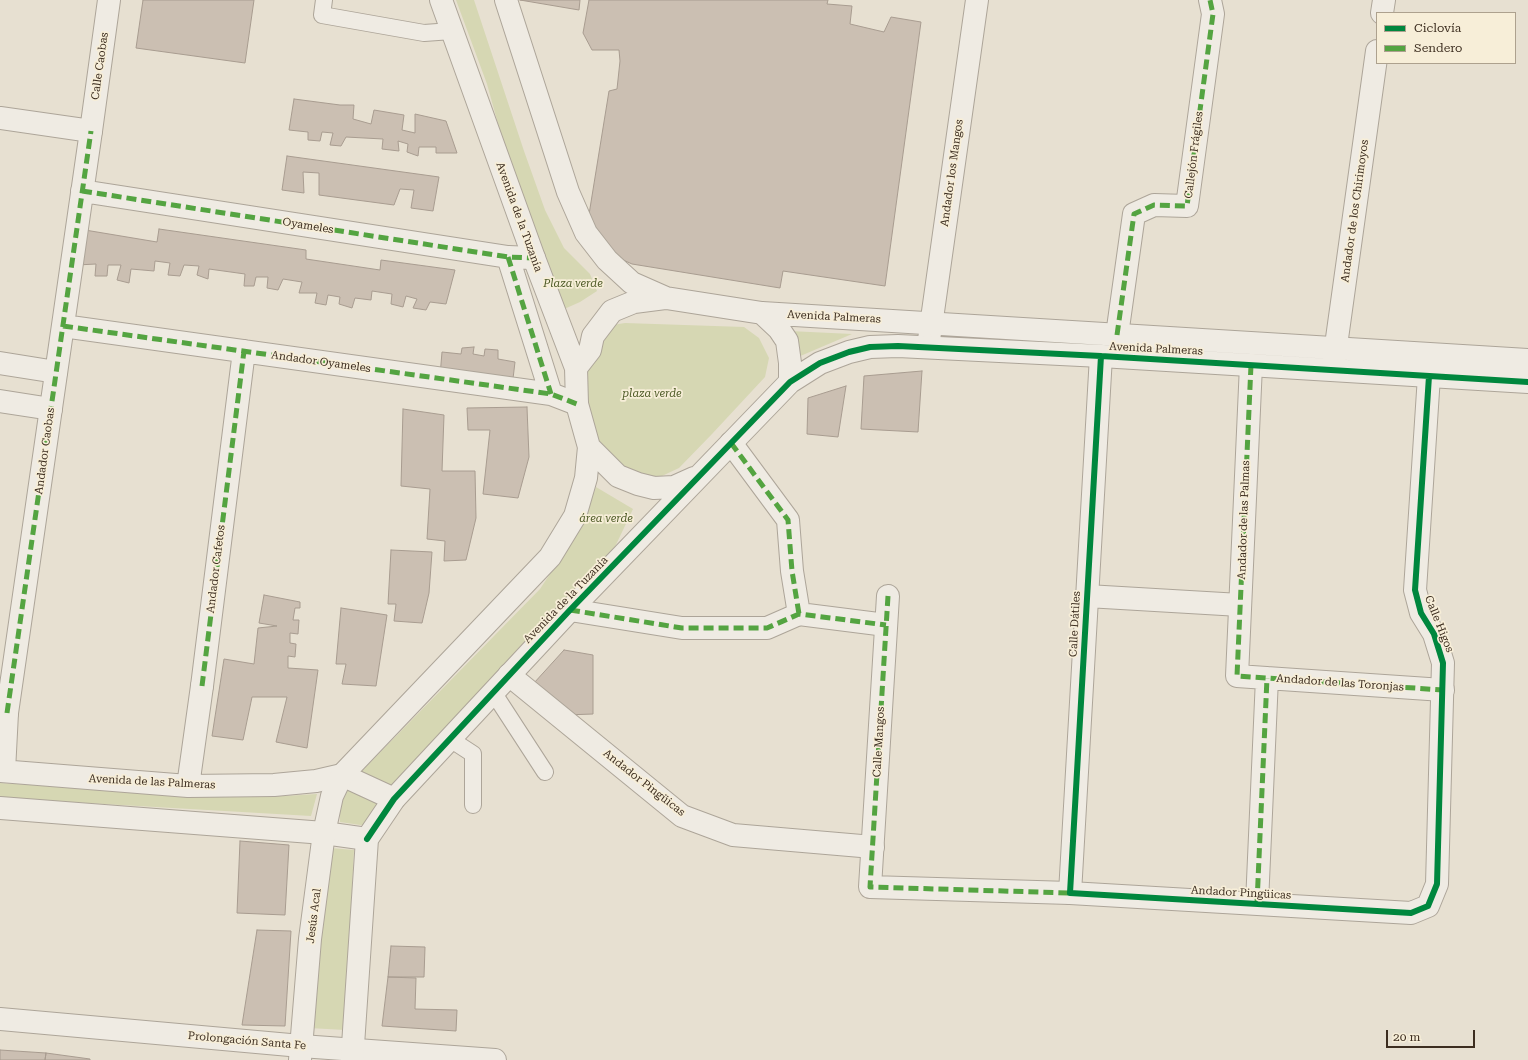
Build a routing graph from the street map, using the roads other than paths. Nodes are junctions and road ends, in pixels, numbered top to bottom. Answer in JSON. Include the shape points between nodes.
{"nodes":[{"id":1,"x":109,"y":0,"type":"edge"},
{"id":2,"x":324,"y":0,"type":"edge"},
{"id":3,"x":441,"y":0,"type":"edge"},
{"id":4,"x":506,"y":0,"type":"edge"},
{"id":5,"x":977,"y":0,"type":"edge"},
{"id":6,"x":1210,"y":0,"type":"edge"},
{"id":7,"x":1384,"y":0,"type":"edge"},
{"id":8,"x":1382,"y":12,"type":"edge"},
{"id":9,"x":452,"y":31,"type":"junction"},
{"id":10,"x":1376,"y":58,"type":"edge"},
{"id":11,"x":0,"y":118,"type":"edge"},
{"id":12,"x":90,"y":131,"type":"junction"},
{"id":13,"x":82,"y":191,"type":"junction"},
{"id":14,"x":508,"y":258,"type":"junction"},
{"id":15,"x":534,"y":258,"type":"junction"},
{"id":16,"x":666,"y":298,"type":"junction"},
{"id":17,"x":762,"y":313,"type":"junction"},
{"id":18,"x":931,"y":323,"type":"junction"},
{"id":19,"x":63,"y":326,"type":"junction"},
{"id":20,"x":1117,"y":334,"type":"junction"},
{"id":21,"x":928,"y":347,"type":"junction"},
{"id":22,"x":1336,"y":348,"type":"junction"},
{"id":23,"x":244,"y":351,"type":"junction"},
{"id":24,"x":1101,"y":356,"type":"junction"},
{"id":25,"x":1528,"y":360,"type":"edge"},
{"id":26,"x":0,"y":363,"type":"edge"},
{"id":27,"x":1251,"y":365,"type":"junction"},
{"id":28,"x":576,"y":368,"type":"junction"},
{"id":29,"x":1333,"y":370,"type":"junction"},
{"id":30,"x":56,"y":372,"type":"junction"},
{"id":31,"x":1429,"y":376,"type":"junction"},
{"id":32,"x":790,"y":382,"type":"junction"},
{"id":33,"x":1528,"y":382,"type":"edge"},
{"id":34,"x":551,"y":394,"type":"junction"},
{"id":35,"x":0,"y":401,"type":"edge"},
{"id":36,"x":576,"y":404,"type":"junction"},
{"id":37,"x":51,"y":409,"type":"junction"},
{"id":38,"x":731,"y":442,"type":"junction"},
{"id":39,"x":589,"y":448,"type":"junction"},
{"id":40,"x":699,"y":476,"type":"junction"},
{"id":41,"x":888,"y":596,"type":"dead end"},
{"id":42,"x":1087,"y":596,"type":"junction"},
{"id":43,"x":1240,"y":605,"type":"junction"},
{"id":44,"x":570,"y":610,"type":"junction"},
{"id":45,"x":799,"y":614,"type":"junction"},
{"id":46,"x":886,"y":625,"type":"junction"},
{"id":47,"x":509,"y":675,"type":"junction"},
{"id":48,"x":1237,"y":676,"type":"joint"},
{"id":49,"x":1267,"y":678,"type":"junction"},
{"id":50,"x":1443,"y":690,"type":"junction"},
{"id":51,"x":493,"y":692,"type":"junction"},
{"id":52,"x":450,"y":739,"type":"junction"},
{"id":53,"x":2,"y":771,"type":"edge"},
{"id":54,"x":546,"y":772,"type":"dead end"},
{"id":55,"x":342,"y":776,"type":"junction"},
{"id":56,"x":188,"y":786,"type":"junction"},
{"id":57,"x":394,"y":799,"type":"junction"},
{"id":58,"x":473,"y":805,"type":"dead end"},
{"id":59,"x":0,"y":808,"type":"edge"},
{"id":60,"x":324,"y":833,"type":"junction"},
{"id":61,"x":367,"y":840,"type":"junction"},
{"id":62,"x":873,"y":847,"type":"junction"},
{"id":63,"x":870,"y":887,"type":"joint"},
{"id":64,"x":1070,"y":893,"type":"junction"},
{"id":65,"x":1257,"y":903,"type":"junction"},
{"id":66,"x":1411,"y":913,"type":"joint"},
{"id":67,"x":0,"y":1019,"type":"edge"},
{"id":68,"x":301,"y":1053,"type":"edge"},
{"id":69,"x":353,"y":1054,"type":"edge"},
{"id":70,"x":495,"y":1060,"type":"edge"}],
"edges":[{"from":1,"to":12,"type":"street","name":"Calle Caobas"},
{"from":2,"to":9,"type":"lane","via":[[322,15],[424,33]]},
{"from":3,"to":9,"type":"street","name":"Avenida de la Tuzanía"},
{"from":4,"to":16,"type":"street","via":[[568,192],[586,234],[607,260],[632,283]]},
{"from":5,"to":18,"type":"street","name":"Andador los Mangos"},
{"from":6,"to":20,"type":"street","name":"Callejón Frágiles","via":[[1213,14],[1187,206],[1154,205],[1134,214]]},
{"from":7,"to":8,"type":"street"},
{"from":9,"to":15,"type":"street","name":"Avenida de la Tuzanía"},
{"from":10,"to":22,"type":"street","name":"Andador de los Chirimoyos"},
{"from":11,"to":12,"type":"street"},
{"from":12,"to":13,"type":"street","name":"Andador Caobas"},
{"from":13,"to":14,"type":"street","name":"Oyameles"},
{"from":13,"to":19,"type":"street","name":"Andador Caobas"},
{"from":14,"to":15,"type":"street","name":"Oyameles"},
{"from":14,"to":34,"type":"street"},
{"from":15,"to":28,"type":"street","name":"Avenida de la Tuzanía"},
{"from":16,"to":17,"type":"street"},
{"from":16,"to":28,"type":"street","via":[[634,302],[612,311],[593,336],[590,350]]},
{"from":17,"to":18,"type":"street","name":"Avenida Palmeras"},
{"from":17,"to":32,"type":"street","via":[[779,329],[787,341]]},
{"from":18,"to":20,"type":"street","name":"Avenida Palmeras"},
{"from":18,"to":21,"type":"street","name":"Andador los Mangos"},
{"from":19,"to":23,"type":"street","name":"Andador Oyameles"},
{"from":19,"to":30,"type":"street","name":"Andador Caobas"},
{"from":20,"to":22,"type":"street","name":"Avenida Palmeras"},
{"from":21,"to":24,"type":"street","name":"Avenida Palmeras"},
{"from":21,"to":32,"type":"street","name":"Avenida Palmeras","via":[[870,347],[849,352],[820,363]]},
{"from":22,"to":25,"type":"street","name":"Avenida Palmeras"},
{"from":22,"to":29,"type":"street","name":"Andador de los Chirimoyos"},
{"from":23,"to":34,"type":"street","name":"Andador Oyameles"},
{"from":23,"to":56,"type":"street","name":"Andador Cafetos"},
{"from":24,"to":27,"type":"street","name":"Avenida Palmeras"},
{"from":24,"to":42,"type":"street","name":"Calle Dátiles"},
{"from":26,"to":30,"type":"street"},
{"from":27,"to":29,"type":"street","name":"Avenida Palmeras"},
{"from":27,"to":43,"type":"street","name":"Andador de las Palmas"},
{"from":28,"to":36,"type":"street","name":"Avenida de la Tuzanía"},
{"from":29,"to":31,"type":"street","name":"Avenida Palmeras"},
{"from":30,"to":37,"type":"street","name":"Andador Caobas"},
{"from":31,"to":33,"type":"street","name":"Avenida Palmeras"},
{"from":31,"to":50,"type":"street","name":"Calle Higos","via":[[1415,590],[1421,613],[1434,634],[1443,663]]},
{"from":32,"to":38,"type":"street","name":"Avenida de la Tuzanía"},
{"from":34,"to":36,"type":"street","name":"Andador Oyameles"},
{"from":35,"to":37,"type":"street"},
{"from":36,"to":39,"type":"street","name":"Avenida de la Tuzanía"},
{"from":37,"to":53,"type":"street","name":"Andador Caobas","via":[[7,712]]},
{"from":38,"to":40,"type":"street","name":"Avenida de la Tuzanía"},
{"from":38,"to":45,"type":"street","via":[[788,520]]},
{"from":39,"to":40,"type":"street","via":[[618,476],[638,484],[654,488],[674,487]]},
{"from":39,"to":55,"type":"street","name":"Avenida de la Tuzanía","via":[[586,478],[576,516],[550,557]]},
{"from":40,"to":44,"type":"street","name":"Avenida de la Tuzanía"},
{"from":41,"to":46,"type":"street","name":"Calle Mangos"},
{"from":42,"to":43,"type":"street"},
{"from":42,"to":64,"type":"street","name":"Calle Dátiles"},
{"from":43,"to":48,"type":"street","name":"Andador de las Palmas"},
{"from":44,"to":45,"type":"street","via":[[682,628],[767,628]]},
{"from":44,"to":47,"type":"street","name":"Avenida de la Tuzanía"},
{"from":45,"to":46,"type":"street"},
{"from":46,"to":62,"type":"street","name":"Calle Mangos"},
{"from":47,"to":51,"type":"street","name":"Avenida de la Tuzanía"},
{"from":47,"to":62,"type":"street","name":"Andador Pingüicas","via":[[682,816],[733,835]]},
{"from":48,"to":49,"type":"street","name":"Andador de las Toronjas"},
{"from":49,"to":50,"type":"street","name":"Andador de las Toronjas"},
{"from":49,"to":65,"type":"street"},
{"from":50,"to":66,"type":"street","name":"Calle Higos","via":[[1437,884],[1428,906]]},
{"from":51,"to":52,"type":"street","name":"Avenida de la Tuzanía"},
{"from":51,"to":54,"type":"lane"},
{"from":52,"to":57,"type":"street","name":"Avenida de la Tuzanía"},
{"from":52,"to":58,"type":"lane","via":[[473,754]]},
{"from":53,"to":56,"type":"street","name":"Avenida de las Palmeras"},
{"from":55,"to":56,"type":"street","name":"Avenida de las Palmeras","via":[[274,785]]},
{"from":55,"to":57,"type":"street"},
{"from":55,"to":60,"type":"street","name":"Jesús Acal","via":[[332,796]]},
{"from":57,"to":61,"type":"street","name":"Avenida de la Tuzanía"},
{"from":59,"to":60,"type":"street"},
{"from":60,"to":61,"type":"street"},
{"from":60,"to":68,"type":"street","name":"Jesús Acal","via":[[310,939]]},
{"from":61,"to":69,"type":"street"},
{"from":62,"to":63,"type":"street","name":"Calle Mangos"},
{"from":63,"to":64,"type":"street","name":"Andador Pingüicas"},
{"from":64,"to":65,"type":"street","name":"Andador Pingüicas"},
{"from":65,"to":66,"type":"street","name":"Andador Pingüicas"},
{"from":67,"to":68,"type":"street","name":"Prolongación Santa Fe"},
{"from":68,"to":69,"type":"street","name":"Prolongación Santa Fe"},
{"from":69,"to":70,"type":"street","name":"Prolongación Santa Fe"}]}
